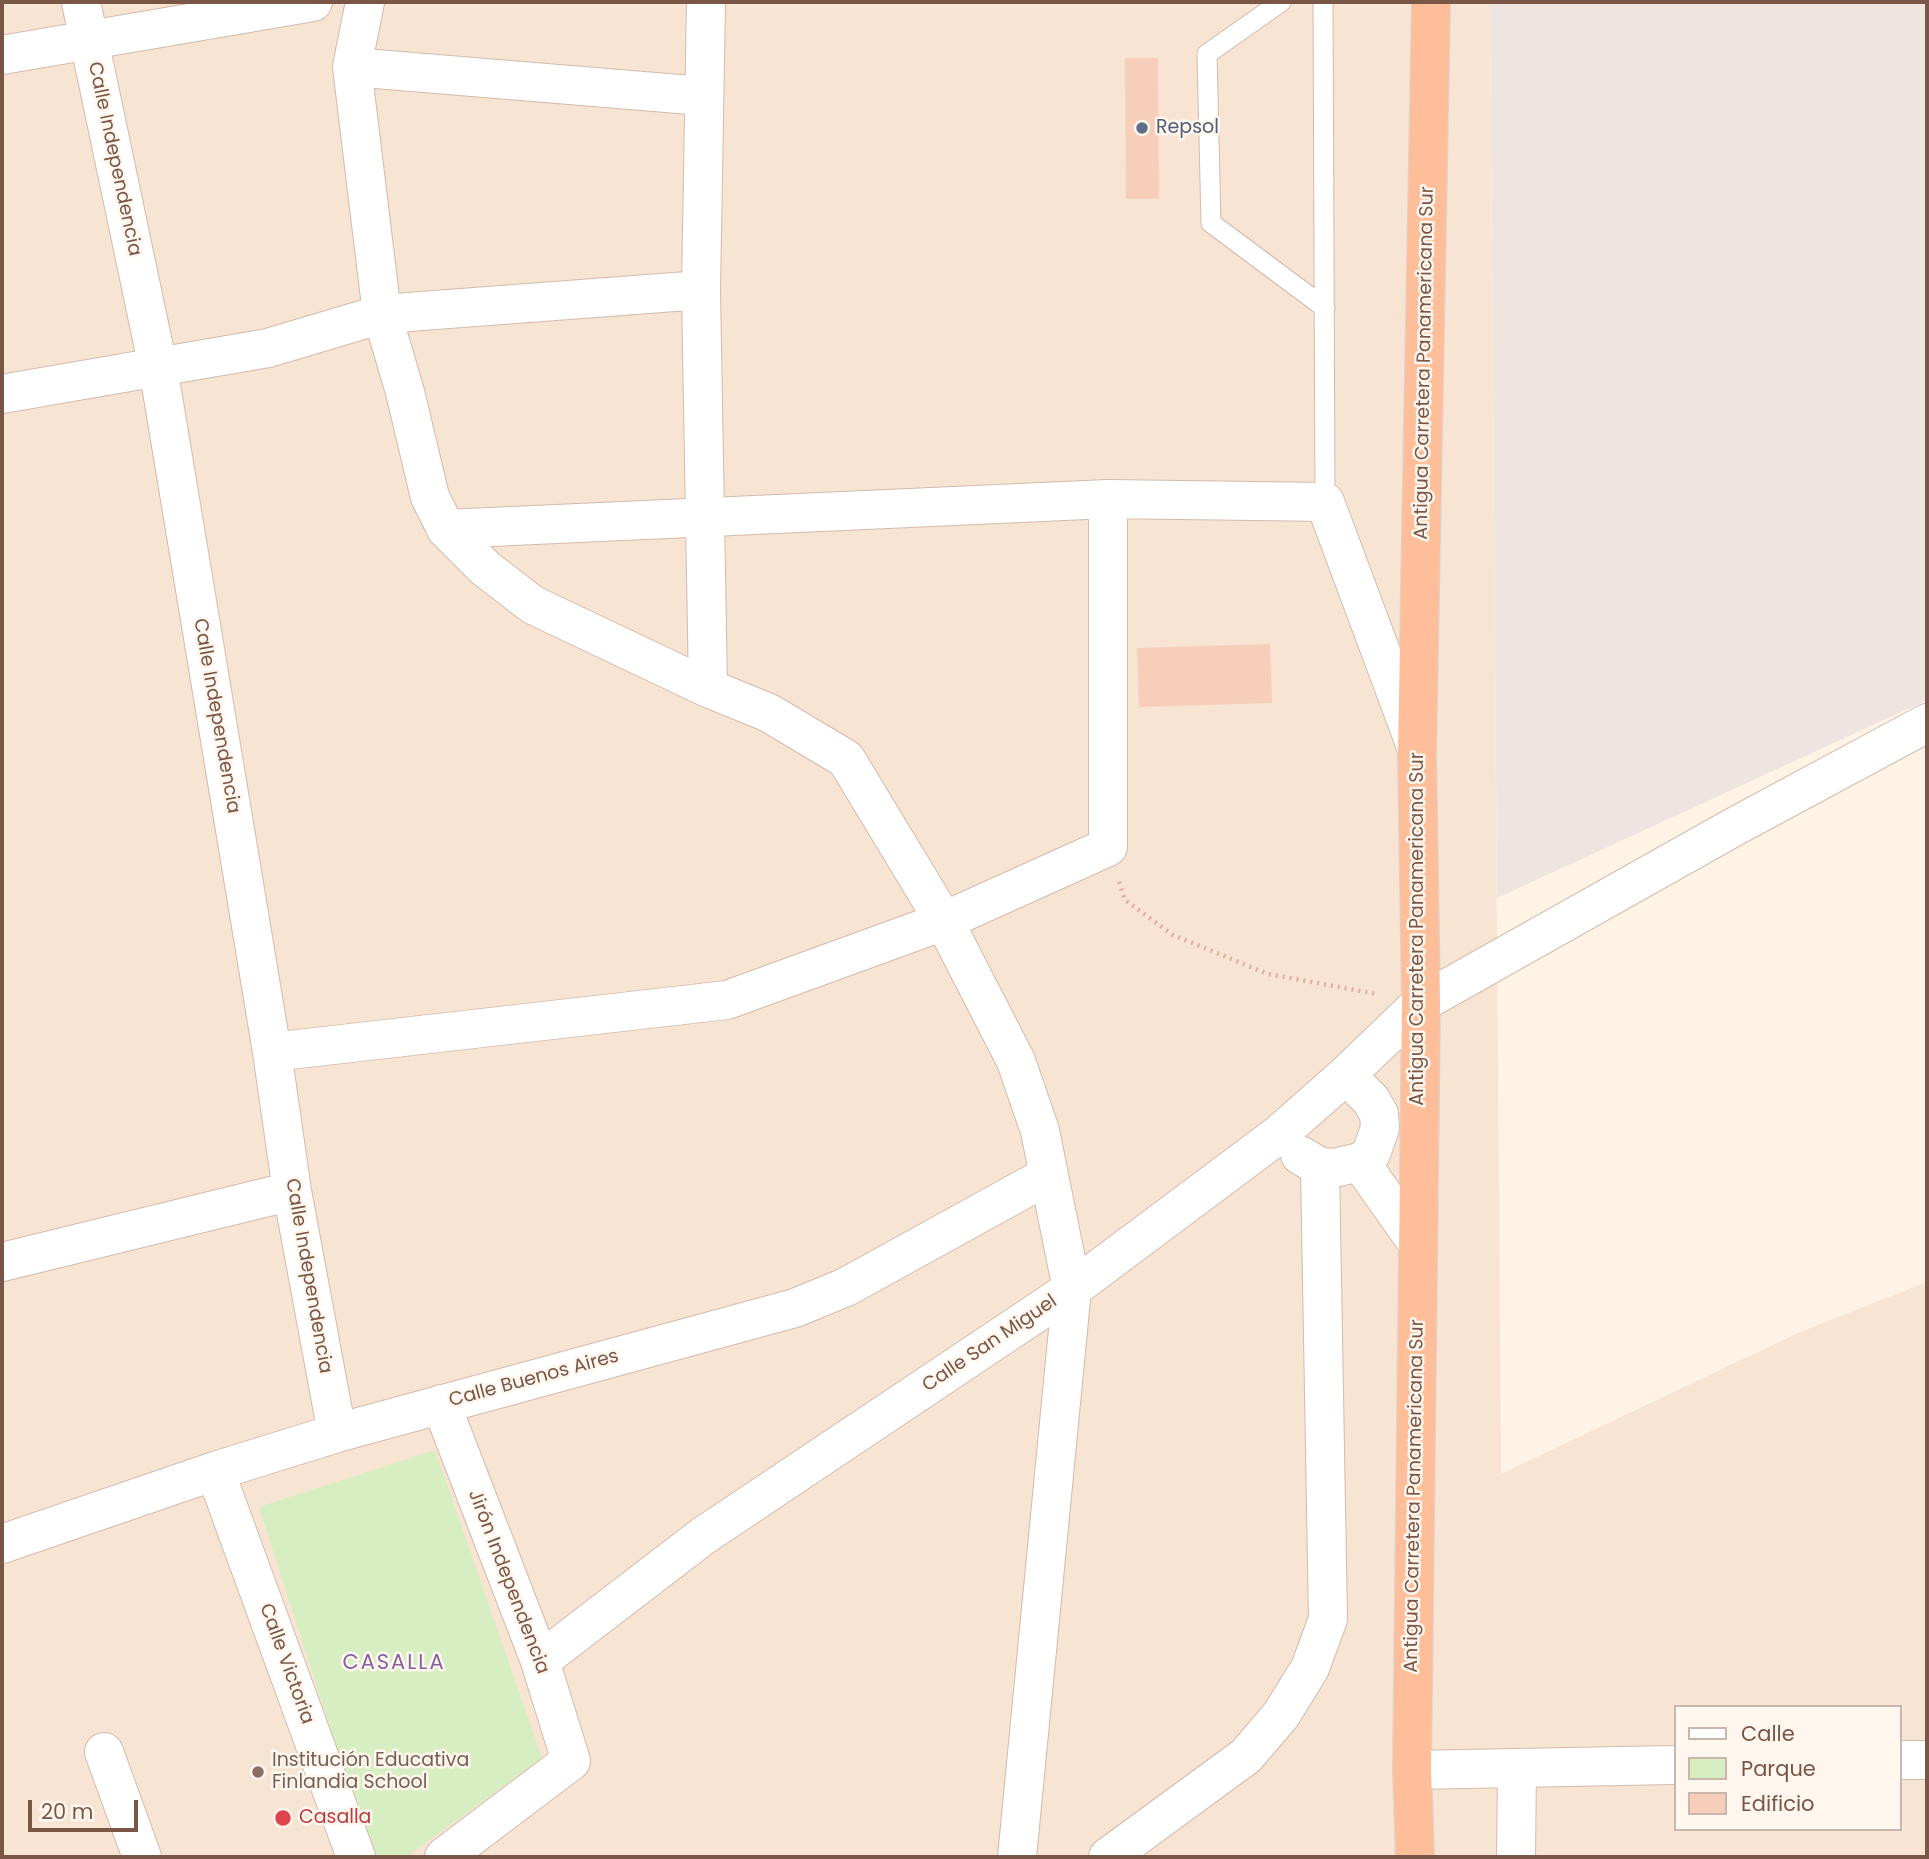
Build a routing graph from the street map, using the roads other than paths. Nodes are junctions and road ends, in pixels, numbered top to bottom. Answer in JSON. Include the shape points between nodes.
{"nodes":[{"id":1,"x":81,"y":2,"type":"edge"},
{"id":2,"x":313,"y":2,"type":"edge"},
{"id":3,"x":365,"y":2,"type":"edge"},
{"id":4,"x":706,"y":2,"type":"edge"},
{"id":5,"x":1281,"y":2,"type":"edge"},
{"id":6,"x":1323,"y":2,"type":"edge"},
{"id":7,"x":1431,"y":2,"type":"edge"},
{"id":8,"x":89,"y":40,"type":"junction"},
{"id":9,"x":2,"y":55,"type":"edge"},
{"id":10,"x":352,"y":67,"type":"junction"},
{"id":11,"x":703,"y":96,"type":"junction"},
{"id":12,"x":701,"y":290,"type":"junction"},
{"id":13,"x":1325,"y":308,"type":"junction"},
{"id":14,"x":382,"y":314,"type":"junction"},
{"id":15,"x":158,"y":367,"type":"junction"},
{"id":16,"x":2,"y":394,"type":"edge"},
{"id":17,"x":1108,"y":499,"type":"junction"},
{"id":18,"x":1325,"y":502,"type":"junction"},
{"id":19,"x":704,"y":518,"type":"junction"},
{"id":20,"x":446,"y":529,"type":"junction"},
{"id":21,"x":708,"y":688,"type":"junction"},
{"id":22,"x":1927,"y":723,"type":"edge"},
{"id":23,"x":1417,"y":751,"type":"junction"},
{"id":24,"x":944,"y":921,"type":"junction"},
{"id":25,"x":1421,"y":1003,"type":"junction"},
{"id":26,"x":272,"y":1052,"type":"junction"},
{"id":27,"x":1346,"y":1075,"type":"junction"},
{"id":28,"x":1278,"y":1135,"type":"junction"},
{"id":29,"x":1360,"y":1163,"type":"junction"},
{"id":30,"x":1320,"y":1167,"type":"junction"},
{"id":31,"x":1049,"y":1175,"type":"junction"},
{"id":32,"x":292,"y":1191,"type":"junction"},
{"id":33,"x":1418,"y":1244,"type":"junction"},
{"id":34,"x":2,"y":1262,"type":"edge"},
{"id":35,"x":1072,"y":1289,"type":"junction"},
{"id":36,"x":441,"y":1404,"type":"junction"},
{"id":37,"x":337,"y":1433,"type":"junction"},
{"id":38,"x":215,"y":1471,"type":"junction"},
{"id":39,"x":2,"y":1544,"type":"edge"},
{"id":40,"x":540,"y":1661,"type":"junction"},
{"id":41,"x":104,"y":1752,"type":"dead end"},
{"id":42,"x":1901,"y":1760,"type":"edge"},
{"id":43,"x":1927,"y":1760,"type":"edge"},
{"id":44,"x":1674,"y":1765,"type":"edge"},
{"id":45,"x":1517,"y":1768,"type":"junction"},
{"id":46,"x":1412,"y":1770,"type":"junction"},
{"id":47,"x":142,"y":1857,"type":"edge"},
{"id":48,"x":356,"y":1857,"type":"edge"},
{"id":49,"x":445,"y":1857,"type":"edge"},
{"id":50,"x":1017,"y":1857,"type":"edge"},
{"id":51,"x":1108,"y":1857,"type":"edge"},
{"id":52,"x":1415,"y":1857,"type":"edge"},
{"id":53,"x":1516,"y":1857,"type":"edge"}],
"edges":[{"from":1,"to":8,"type":"street","name":"Calle Independencia"},
{"from":2,"to":8,"type":"street"},
{"from":3,"to":10,"type":"street"},
{"from":4,"to":11,"type":"street"},
{"from":5,"to":13,"type":"lane","via":[[1207,54],[1212,223]]},
{"from":6,"to":13,"type":"lane"},
{"from":7,"to":23,"type":"highway","name":"Antigua Carretera Panamericana Sur"},
{"from":8,"to":9,"type":"street"},
{"from":8,"to":15,"type":"street","name":"Calle Independencia"},
{"from":10,"to":11,"type":"street"},
{"from":10,"to":14,"type":"street"},
{"from":11,"to":12,"type":"street"},
{"from":12,"to":14,"type":"street"},
{"from":12,"to":19,"type":"street"},
{"from":13,"to":18,"type":"lane"},
{"from":14,"to":15,"type":"street","via":[[268,348]]},
{"from":14,"to":20,"type":"street","via":[[430,497]]},
{"from":15,"to":16,"type":"street"},
{"from":15,"to":26,"type":"street","name":"Calle Independencia"},
{"from":17,"to":18,"type":"street"},
{"from":17,"to":19,"type":"street"},
{"from":17,"to":24,"type":"street","via":[[1108,848]]},
{"from":18,"to":23,"type":"street"},
{"from":19,"to":20,"type":"street"},
{"from":19,"to":21,"type":"street"},
{"from":20,"to":21,"type":"street","via":[[485,568],[533,605]]},
{"from":21,"to":24,"type":"street","via":[[769,713],[846,759]]},
{"from":22,"to":25,"type":"street","name":"Calle San Miguel"},
{"from":23,"to":25,"type":"highway","name":"Antigua Carretera Panamericana Sur"},
{"from":24,"to":26,"type":"street","via":[[727,1000]]},
{"from":24,"to":31,"type":"street","via":[[1016,1061],[1040,1131]]},
{"from":25,"to":27,"type":"street","name":"Calle San Miguel"},
{"from":25,"to":33,"type":"highway","name":"Antigua Carretera Panamericana Sur"},
{"from":26,"to":32,"type":"street","name":"Calle Independencia"},
{"from":27,"to":28,"type":"street","name":"Calle San Miguel"},
{"from":27,"to":29,"type":"street","via":[[1379,1114],[1378,1141]]},
{"from":28,"to":30,"type":"street"},
{"from":28,"to":35,"type":"street","name":"Calle San Miguel"},
{"from":29,"to":30,"type":"street","via":[[1347,1168]]},
{"from":29,"to":33,"type":"street"},
{"from":30,"to":51,"type":"street","via":[[1328,1619],[1310,1668],[1282,1714],[1246,1756]]},
{"from":31,"to":35,"type":"street"},
{"from":31,"to":36,"type":"street","name":"Calle Buenos Aires","via":[[846,1287],[795,1308]]},
{"from":32,"to":34,"type":"street"},
{"from":32,"to":37,"type":"street","name":"Calle Independencia"},
{"from":33,"to":46,"type":"highway","name":"Antigua Carretera Panamericana Sur"},
{"from":35,"to":40,"type":"street","name":"Calle San Miguel","via":[[703,1536]]},
{"from":35,"to":50,"type":"street"},
{"from":36,"to":37,"type":"street","name":"Calle Buenos Aires"},
{"from":36,"to":40,"type":"street","name":"Jirón Independencia"},
{"from":37,"to":38,"type":"street","name":"Calle Buenos Aires"},
{"from":38,"to":39,"type":"street","name":"Calle Buenos Aires"},
{"from":38,"to":48,"type":"street","name":"Calle Victoria"},
{"from":40,"to":49,"type":"street","name":"Jirón Independencia","via":[[571,1761]]},
{"from":41,"to":47,"type":"street"},
{"from":42,"to":43,"type":"street"},
{"from":44,"to":45,"type":"street"},
{"from":45,"to":46,"type":"street"},
{"from":45,"to":53,"type":"street"},
{"from":46,"to":52,"type":"highway","name":"Antigua Carretera Panamericana Sur"}]}
